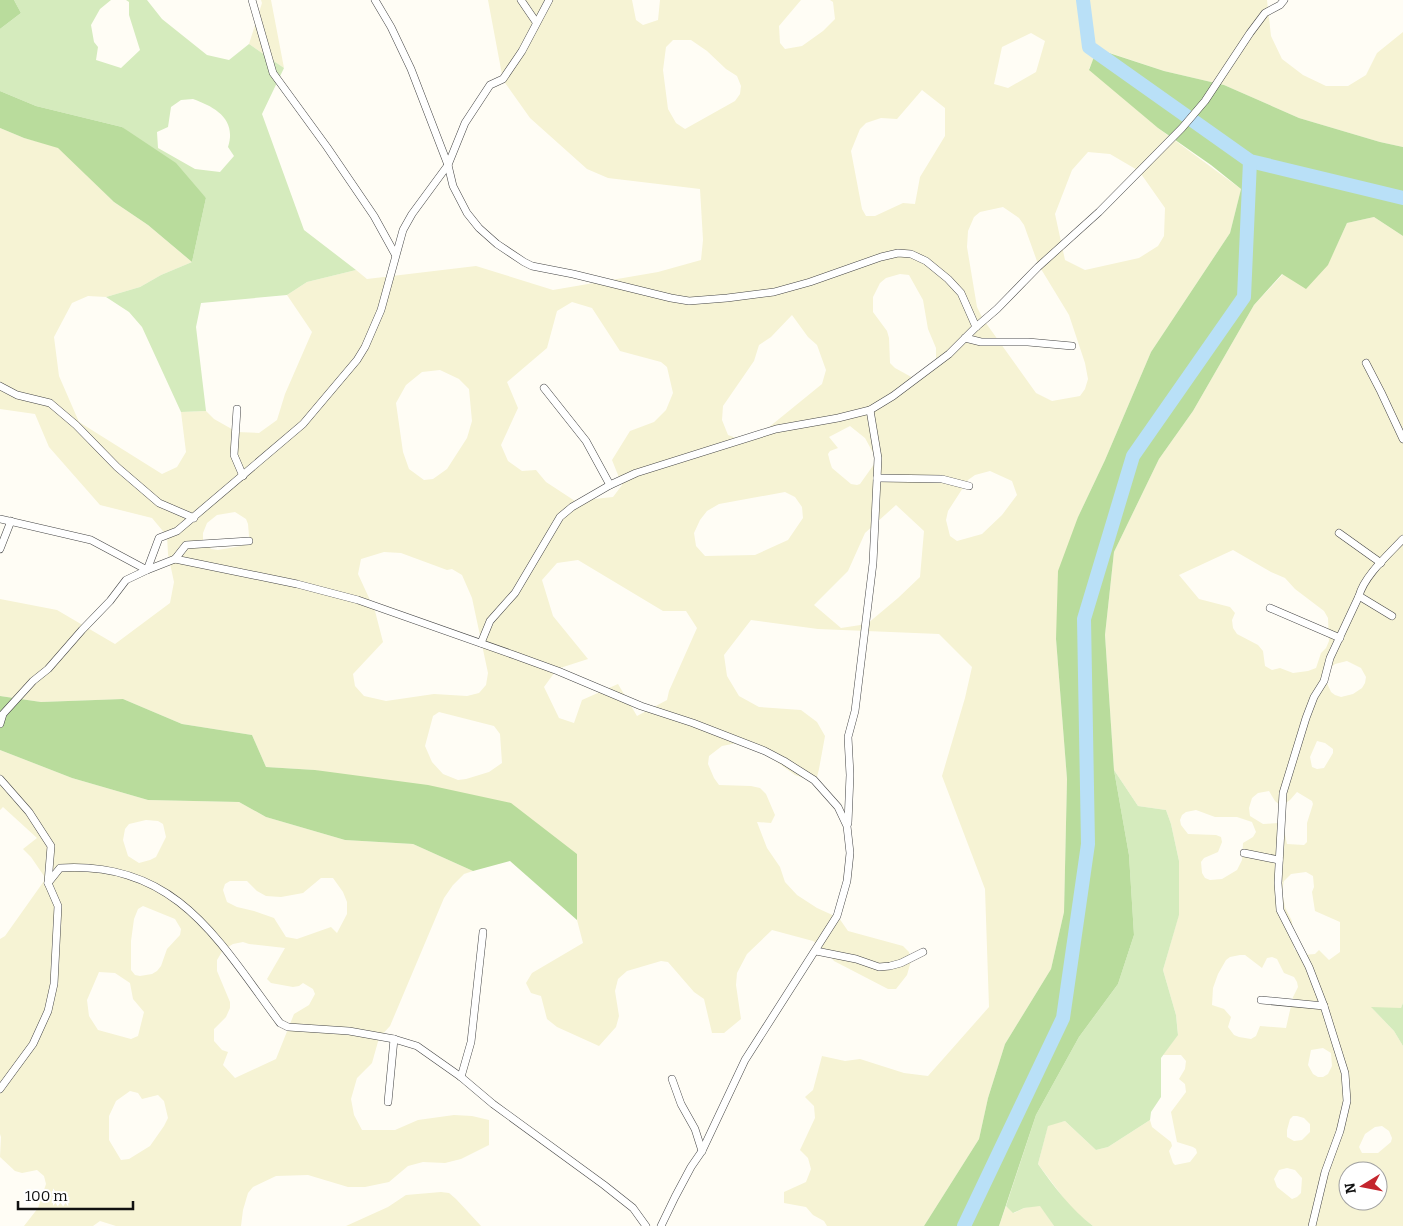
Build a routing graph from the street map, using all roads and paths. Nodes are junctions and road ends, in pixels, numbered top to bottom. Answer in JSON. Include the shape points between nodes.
{"nodes":[{"id":1,"x":252,"y":0,"type":"edge"},
{"id":2,"x":385,"y":0,"type":"edge"},
{"id":3,"x":522,"y":0,"type":"edge"},
{"id":4,"x":548,"y":0,"type":"edge"},
{"id":5,"x":1284,"y":0,"type":"edge"},
{"id":6,"x":375,"y":1,"type":"edge"},
{"id":7,"x":536,"y":22,"type":"junction"},
{"id":8,"x":448,"y":165,"type":"junction"},
{"id":9,"x":395,"y":254,"type":"junction"},
{"id":10,"x":976,"y":326,"type":"junction"},
{"id":11,"x":965,"y":338,"type":"junction"},
{"id":12,"x":1072,"y":346,"type":"dead end"},
{"id":13,"x":1366,"y":363,"type":"dead end"},
{"id":14,"x":0,"y":386,"type":"edge"},
{"id":15,"x":544,"y":388,"type":"dead end"},
{"id":16,"x":237,"y":409,"type":"dead end"},
{"id":17,"x":870,"y":410,"type":"junction"},
{"id":18,"x":1403,"y":439,"type":"edge"},
{"id":19,"x":242,"y":476,"type":"junction"},
{"id":20,"x":877,"y":478,"type":"junction"},
{"id":21,"x":610,"y":485,"type":"junction"},
{"id":22,"x":969,"y":486,"type":"dead end"},
{"id":23,"x":194,"y":518,"type":"junction"},
{"id":24,"x":0,"y":519,"type":"edge"},
{"id":25,"x":11,"y":521,"type":"junction"},
{"id":26,"x":1339,"y":533,"type":"dead end"},
{"id":27,"x":1403,"y":539,"type":"edge"},
{"id":28,"x":249,"y":540,"type":"dead end"},
{"id":29,"x":0,"y":549,"type":"edge"},
{"id":30,"x":175,"y":559,"type":"junction"},
{"id":31,"x":1380,"y":563,"type":"junction"},
{"id":32,"x":148,"y":570,"type":"junction"},
{"id":33,"x":1359,"y":596,"type":"junction"},
{"id":34,"x":1270,"y":608,"type":"dead end"},
{"id":35,"x":1392,"y":616,"type":"dead end"},
{"id":36,"x":1340,"y":638,"type":"junction"},
{"id":37,"x":481,"y":642,"type":"junction"},
{"id":38,"x":0,"y":724,"type":"edge"},
{"id":39,"x":0,"y":779,"type":"edge"},
{"id":40,"x":848,"y":826,"type":"junction"},
{"id":41,"x":1244,"y":853,"type":"dead end"},
{"id":42,"x":1279,"y":860,"type":"junction"},
{"id":43,"x":48,"y":883,"type":"junction"},
{"id":44,"x":483,"y":932,"type":"dead end"},
{"id":45,"x":816,"y":952,"type":"junction"},
{"id":46,"x":924,"y":952,"type":"dead end"},
{"id":47,"x":1261,"y":1000,"type":"dead end"},
{"id":48,"x":1324,"y":1006,"type":"junction"},
{"id":49,"x":394,"y":1039,"type":"junction"},
{"id":50,"x":461,"y":1077,"type":"junction"},
{"id":51,"x":672,"y":1079,"type":"dead end"},
{"id":52,"x":0,"y":1089,"type":"edge"},
{"id":53,"x":388,"y":1102,"type":"dead end"},
{"id":54,"x":702,"y":1151,"type":"junction"},
{"id":55,"x":646,"y":1226,"type":"edge"},
{"id":56,"x":661,"y":1226,"type":"edge"},
{"id":57,"x":1312,"y":1226,"type":"edge"}],
"edges":[{"from":1,"to":9,"type":"street","via":[[273,73],[327,146]]},
{"from":2,"to":6,"type":"street"},
{"from":3,"to":7,"type":"street"},
{"from":4,"to":7,"type":"street"},
{"from":5,"to":10,"type":"street","via":[[1265,13],[1205,101],[1182,128],[1099,212]]},
{"from":6,"to":8,"type":"street","via":[[411,69]]},
{"from":7,"to":8,"type":"street","via":[[503,79],[490,85],[465,123]]},
{"from":8,"to":9,"type":"street","via":[[412,214]]},
{"from":8,"to":10,"type":"street","via":[[453,186],[472,221],[516,258],[532,266],[689,301],[774,292],[881,257],[910,254],[926,261],[961,293]]},
{"from":9,"to":19,"type":"street","via":[[381,310],[365,347],[303,424]]},
{"from":10,"to":11,"type":"street"},
{"from":11,"to":12,"type":"street","via":[[981,342]]},
{"from":11,"to":17,"type":"street","via":[[949,354]]},
{"from":13,"to":18,"type":"street"},
{"from":14,"to":23,"type":"street","via":[[17,395],[50,403],[117,468],[159,503]]},
{"from":15,"to":21,"type":"street","via":[[586,441]]},
{"from":16,"to":19,"type":"street","via":[[234,455]]},
{"from":17,"to":20,"type":"street","via":[[878,458]]},
{"from":17,"to":21,"type":"street","via":[[776,429],[636,473]]},
{"from":19,"to":23,"type":"street"},
{"from":20,"to":22,"type":"street","via":[[942,478]]},
{"from":20,"to":40,"type":"street","via":[[866,632],[855,711],[848,737]]},
{"from":21,"to":37,"type":"street","via":[[560,517],[515,593],[490,621]]},
{"from":23,"to":32,"type":"street","via":[[177,531],[159,538]]},
{"from":24,"to":25,"type":"street"},
{"from":25,"to":29,"type":"street"},
{"from":25,"to":32,"type":"street","via":[[91,540]]},
{"from":26,"to":31,"type":"street"},
{"from":27,"to":31,"type":"street"},
{"from":28,"to":30,"type":"street","via":[[186,545]]},
{"from":30,"to":32,"type":"street"},
{"from":30,"to":37,"type":"street","via":[[334,594]]},
{"from":31,"to":33,"type":"street","via":[[1361,588]]},
{"from":32,"to":38,"type":"street","via":[[126,580],[48,669],[3,714]]},
{"from":33,"to":35,"type":"street"},
{"from":33,"to":36,"type":"street"},
{"from":34,"to":36,"type":"street"},
{"from":36,"to":42,"type":"street","via":[[1291,762],[1283,793]]},
{"from":37,"to":40,"type":"street","via":[[784,761],[825,790]]},
{"from":39,"to":43,"type":"street","via":[[29,812],[51,846]]},
{"from":40,"to":45,"type":"street","via":[[848,881],[837,916]]},
{"from":41,"to":42,"type":"street"},
{"from":42,"to":48,"type":"street","via":[[1280,910],[1309,967]]},
{"from":43,"to":49,"type":"street","via":[[60,868],[79,867],[112,870],[146,881],[191,911],[284,1026],[349,1031]]},
{"from":43,"to":52,"type":"street","via":[[58,906],[54,984],[48,1011],[33,1044]]},
{"from":44,"to":50,"type":"street","via":[[471,1042]]},
{"from":45,"to":46,"type":"street","via":[[879,966],[901,963]]},
{"from":45,"to":54,"type":"street","via":[[745,1060]]},
{"from":47,"to":48,"type":"street"},
{"from":48,"to":57,"type":"street","via":[[1345,1073],[1348,1101]]},
{"from":49,"to":50,"type":"street","via":[[417,1046]]},
{"from":49,"to":53,"type":"street"},
{"from":50,"to":55,"type":"street","via":[[633,1208]]},
{"from":51,"to":54,"type":"street"},
{"from":54,"to":56,"type":"street"}]}
